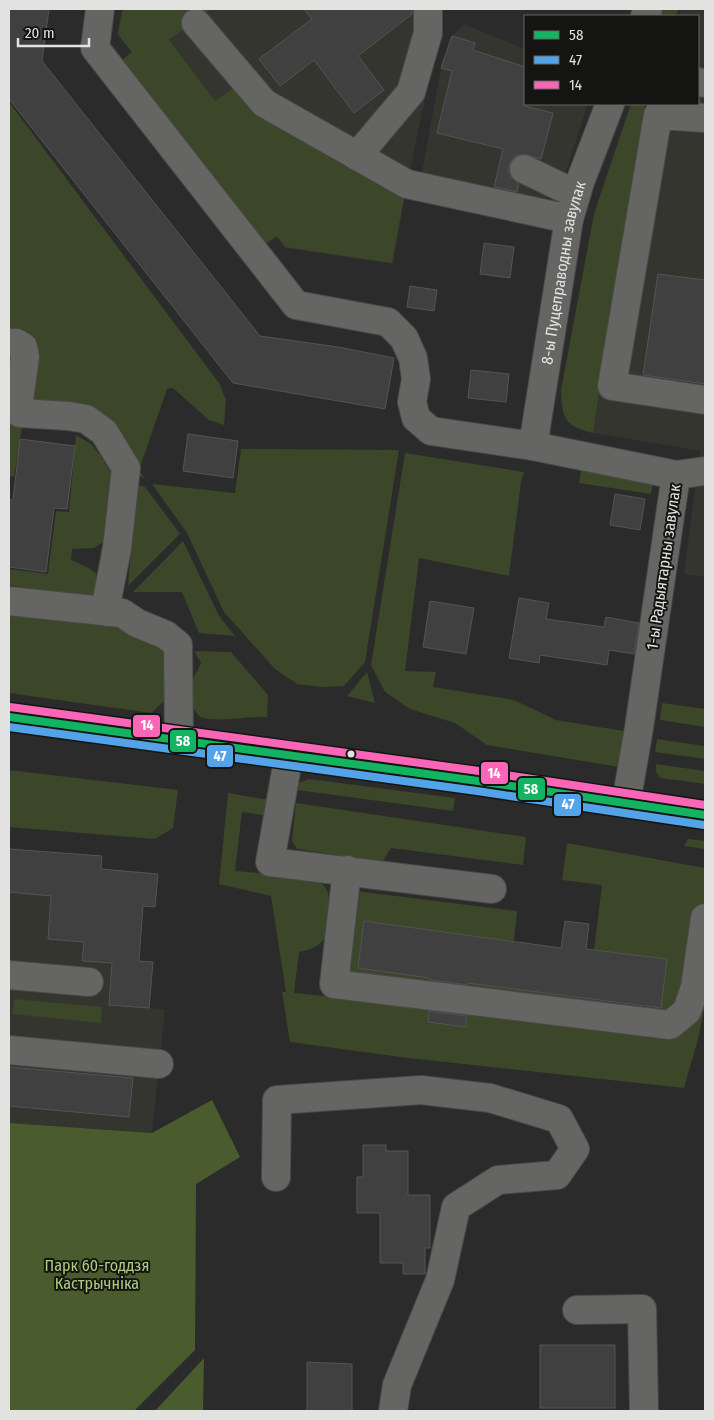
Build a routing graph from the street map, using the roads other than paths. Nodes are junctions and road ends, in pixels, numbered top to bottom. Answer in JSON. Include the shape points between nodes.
{"nodes":[{"id":1,"x":100,"y":9,"type":"edge"},
{"id":2,"x":428,"y":9,"type":"edge"},
{"id":3,"x":196,"y":23,"type":"dead end"},
{"id":4,"x":610,"y":105,"type":"edge"},
{"id":5,"x":705,"y":118,"type":"edge"},
{"id":6,"x":357,"y":156,"type":"junction"},
{"id":7,"x":524,"y":169,"type":"dead end"},
{"id":8,"x":577,"y":192,"type":"junction"},
{"id":9,"x":569,"y":219,"type":"junction"},
{"id":10,"x":9,"y":343,"type":"edge"},
{"id":11,"x":705,"y":400,"type":"edge"},
{"id":12,"x":533,"y":446,"type":"junction"},
{"id":13,"x":705,"y":471,"type":"edge"},
{"id":14,"x":676,"y":475,"type":"junction"},
{"id":15,"x":9,"y":601,"type":"edge"},
{"id":16,"x":108,"y":612,"type":"junction"},
{"id":17,"x":9,"y":717,"type":"edge"},
{"id":18,"x":179,"y":739,"type":"junction"},
{"id":19,"x":289,"y":754,"type":"junction"},
{"id":20,"x":626,"y":803,"type":"junction"},
{"id":21,"x":705,"y":815,"type":"edge"},
{"id":22,"x":347,"y":870,"type":"junction"},
{"id":23,"x":492,"y":889,"type":"dead end"},
{"id":24,"x":705,"y":918,"type":"edge"},
{"id":25,"x":9,"y":975,"type":"edge"},
{"id":26,"x":89,"y":982,"type":"dead end"},
{"id":27,"x":9,"y":1050,"type":"edge"},
{"id":28,"x":160,"y":1064,"type":"dead end"},
{"id":29,"x":276,"y":1177,"type":"dead end"},
{"id":30,"x":577,"y":1310,"type":"dead end"},
{"id":31,"x":393,"y":1411,"type":"edge"},
{"id":32,"x":644,"y":1411,"type":"edge"}],
"edges":[{"from":1,"to":12,"type":"street","name":"1-ы Радыятарны завулак","via":[[95,48],[296,305],[388,322],[404,338],[412,358],[416,379],[412,402],[416,418],[431,431]]},
{"from":2,"to":6,"type":"street","via":[[428,33],[411,92]]},
{"from":3,"to":6,"type":"street","via":[[264,103]]},
{"from":4,"to":8,"type":"street","name":"8-ы Пуцеправодны завулак"},
{"from":5,"to":11,"type":"street","via":[[658,115],[612,386]]},
{"from":6,"to":9,"type":"street","via":[[407,184]]},
{"from":7,"to":8,"type":"street"},
{"from":8,"to":9,"type":"street","name":"8-ы Пуцеправодны завулак"},
{"from":9,"to":12,"type":"street","name":"8-ы Пуцеправодны завулак"},
{"from":10,"to":16,"type":"street","via":[[23,347],[25,357],[18,407],[20,414],[86,419],[104,432],[126,468],[117,548],[106,605]]},
{"from":12,"to":14,"type":"street","name":"1-ы Радыятарны завулак"},
{"from":13,"to":14,"type":"street"},
{"from":14,"to":20,"type":"street","name":"1-ы Радыятарны завулак"},
{"from":15,"to":16,"type":"street"},
{"from":16,"to":18,"type":"street","via":[[122,613],[166,635],[178,645]]},
{"from":17,"to":18,"type":"main road"},
{"from":18,"to":19,"type":"main road"},
{"from":19,"to":20,"type":"main road"},
{"from":19,"to":22,"type":"street","via":[[270,862]]},
{"from":20,"to":21,"type":"main road"},
{"from":22,"to":23,"type":"street"},
{"from":22,"to":24,"type":"street","via":[[334,984],[670,1025],[687,1011],[695,987]]},
{"from":25,"to":26,"type":"street"},
{"from":27,"to":28,"type":"street"},
{"from":29,"to":31,"type":"street","via":[[277,1100],[421,1090],[490,1098],[558,1119],[575,1148],[557,1175],[498,1180],[456,1207],[440,1280],[397,1385]]},
{"from":30,"to":32,"type":"street","via":[[642,1309]]}]}
